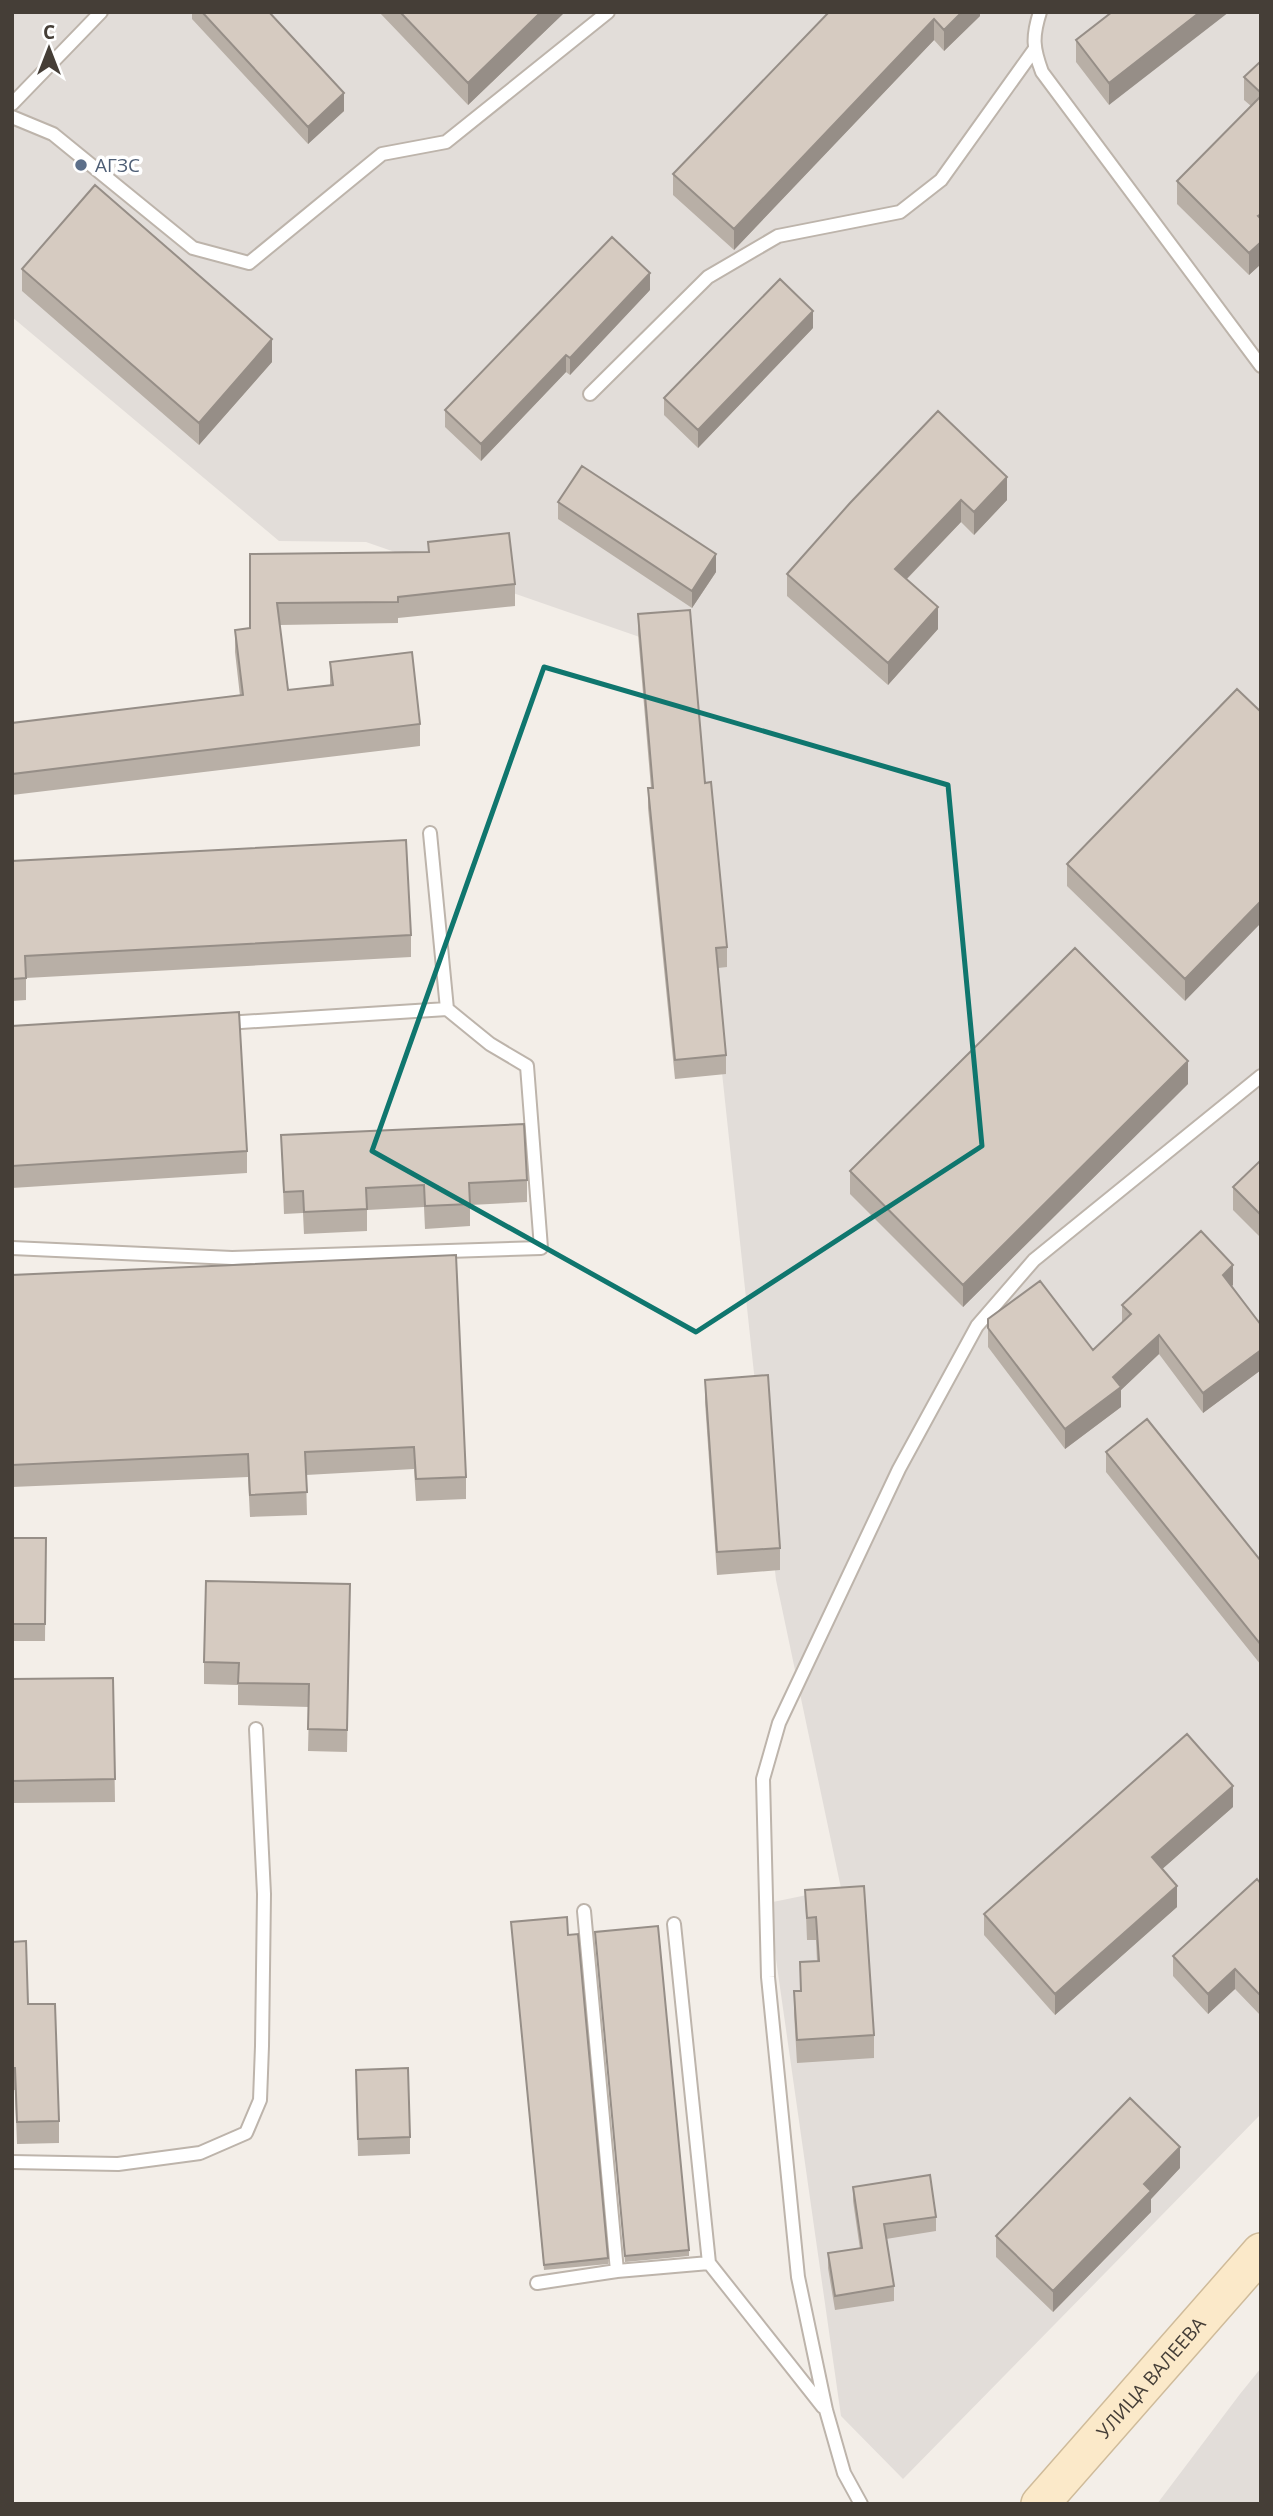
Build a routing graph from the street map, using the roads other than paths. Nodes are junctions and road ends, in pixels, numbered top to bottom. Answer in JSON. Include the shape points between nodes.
{"nodes":[{"id":1,"x":101,"y":12,"type":"edge"},
{"id":2,"x":608,"y":12,"type":"edge"},
{"id":3,"x":1040,"y":12,"type":"edge"},
{"id":4,"x":1034,"y":50,"type":"junction"},
{"id":5,"x":12,"y":104,"type":"edge"},
{"id":6,"x":12,"y":117,"type":"edge"},
{"id":7,"x":1261,"y":366,"type":"edge"},
{"id":8,"x":590,"y":394,"type":"dead end"},
{"id":9,"x":430,"y":833,"type":"dead end"},
{"id":10,"x":447,"y":1009,"type":"junction"},
{"id":11,"x":216,"y":1024,"type":"edge"},
{"id":12,"x":1261,"y":1076,"type":"edge"},
{"id":13,"x":12,"y":1248,"type":"edge"},
{"id":14,"x":256,"y":1729,"type":"dead end"},
{"id":15,"x":584,"y":1911,"type":"dead end"},
{"id":16,"x":674,"y":1924,"type":"dead end"},
{"id":17,"x":12,"y":2162,"type":"edge"},
{"id":18,"x":1261,"y":2252,"type":"edge"},
{"id":19,"x":709,"y":2263,"type":"junction"},
{"id":20,"x":617,"y":2271,"type":"junction"},
{"id":21,"x":537,"y":2283,"type":"dead end"},
{"id":22,"x":826,"y":2410,"type":"junction"},
{"id":23,"x":861,"y":2504,"type":"edge"},
{"id":24,"x":1040,"y":2504,"type":"edge"}],
"edges":[{"from":1,"to":5,"type":"lane"},
{"from":2,"to":6,"type":"lane","via":[[446,142],[382,154],[249,263],[193,248],[53,134]]},
{"from":3,"to":4,"type":"lane"},
{"from":4,"to":7,"type":"lane","via":[[1042,72]]},
{"from":4,"to":8,"type":"lane","via":[[941,180],[900,212],[778,236],[708,277]]},
{"from":9,"to":10,"type":"lane"},
{"from":10,"to":11,"type":"lane"},
{"from":10,"to":13,"type":"lane","via":[[527,1066],[541,1248],[232,1258]]},
{"from":12,"to":22,"type":"lane","via":[[1034,1260],[977,1326],[899,1469],[779,1723],[763,1779],[768,1977],[798,2277]]},
{"from":14,"to":17,"type":"lane","via":[[264,1894],[262,2046],[260,2100],[246,2133],[200,2153],[118,2164]]},
{"from":15,"to":20,"type":"lane"},
{"from":16,"to":19,"type":"lane"},
{"from":18,"to":24,"type":"main road","name":"УЛИЦА ВАЛЕЕВА"},
{"from":19,"to":20,"type":"lane"},
{"from":19,"to":22,"type":"lane"},
{"from":20,"to":21,"type":"lane"},
{"from":22,"to":23,"type":"lane","via":[[844,2473]]}]}
